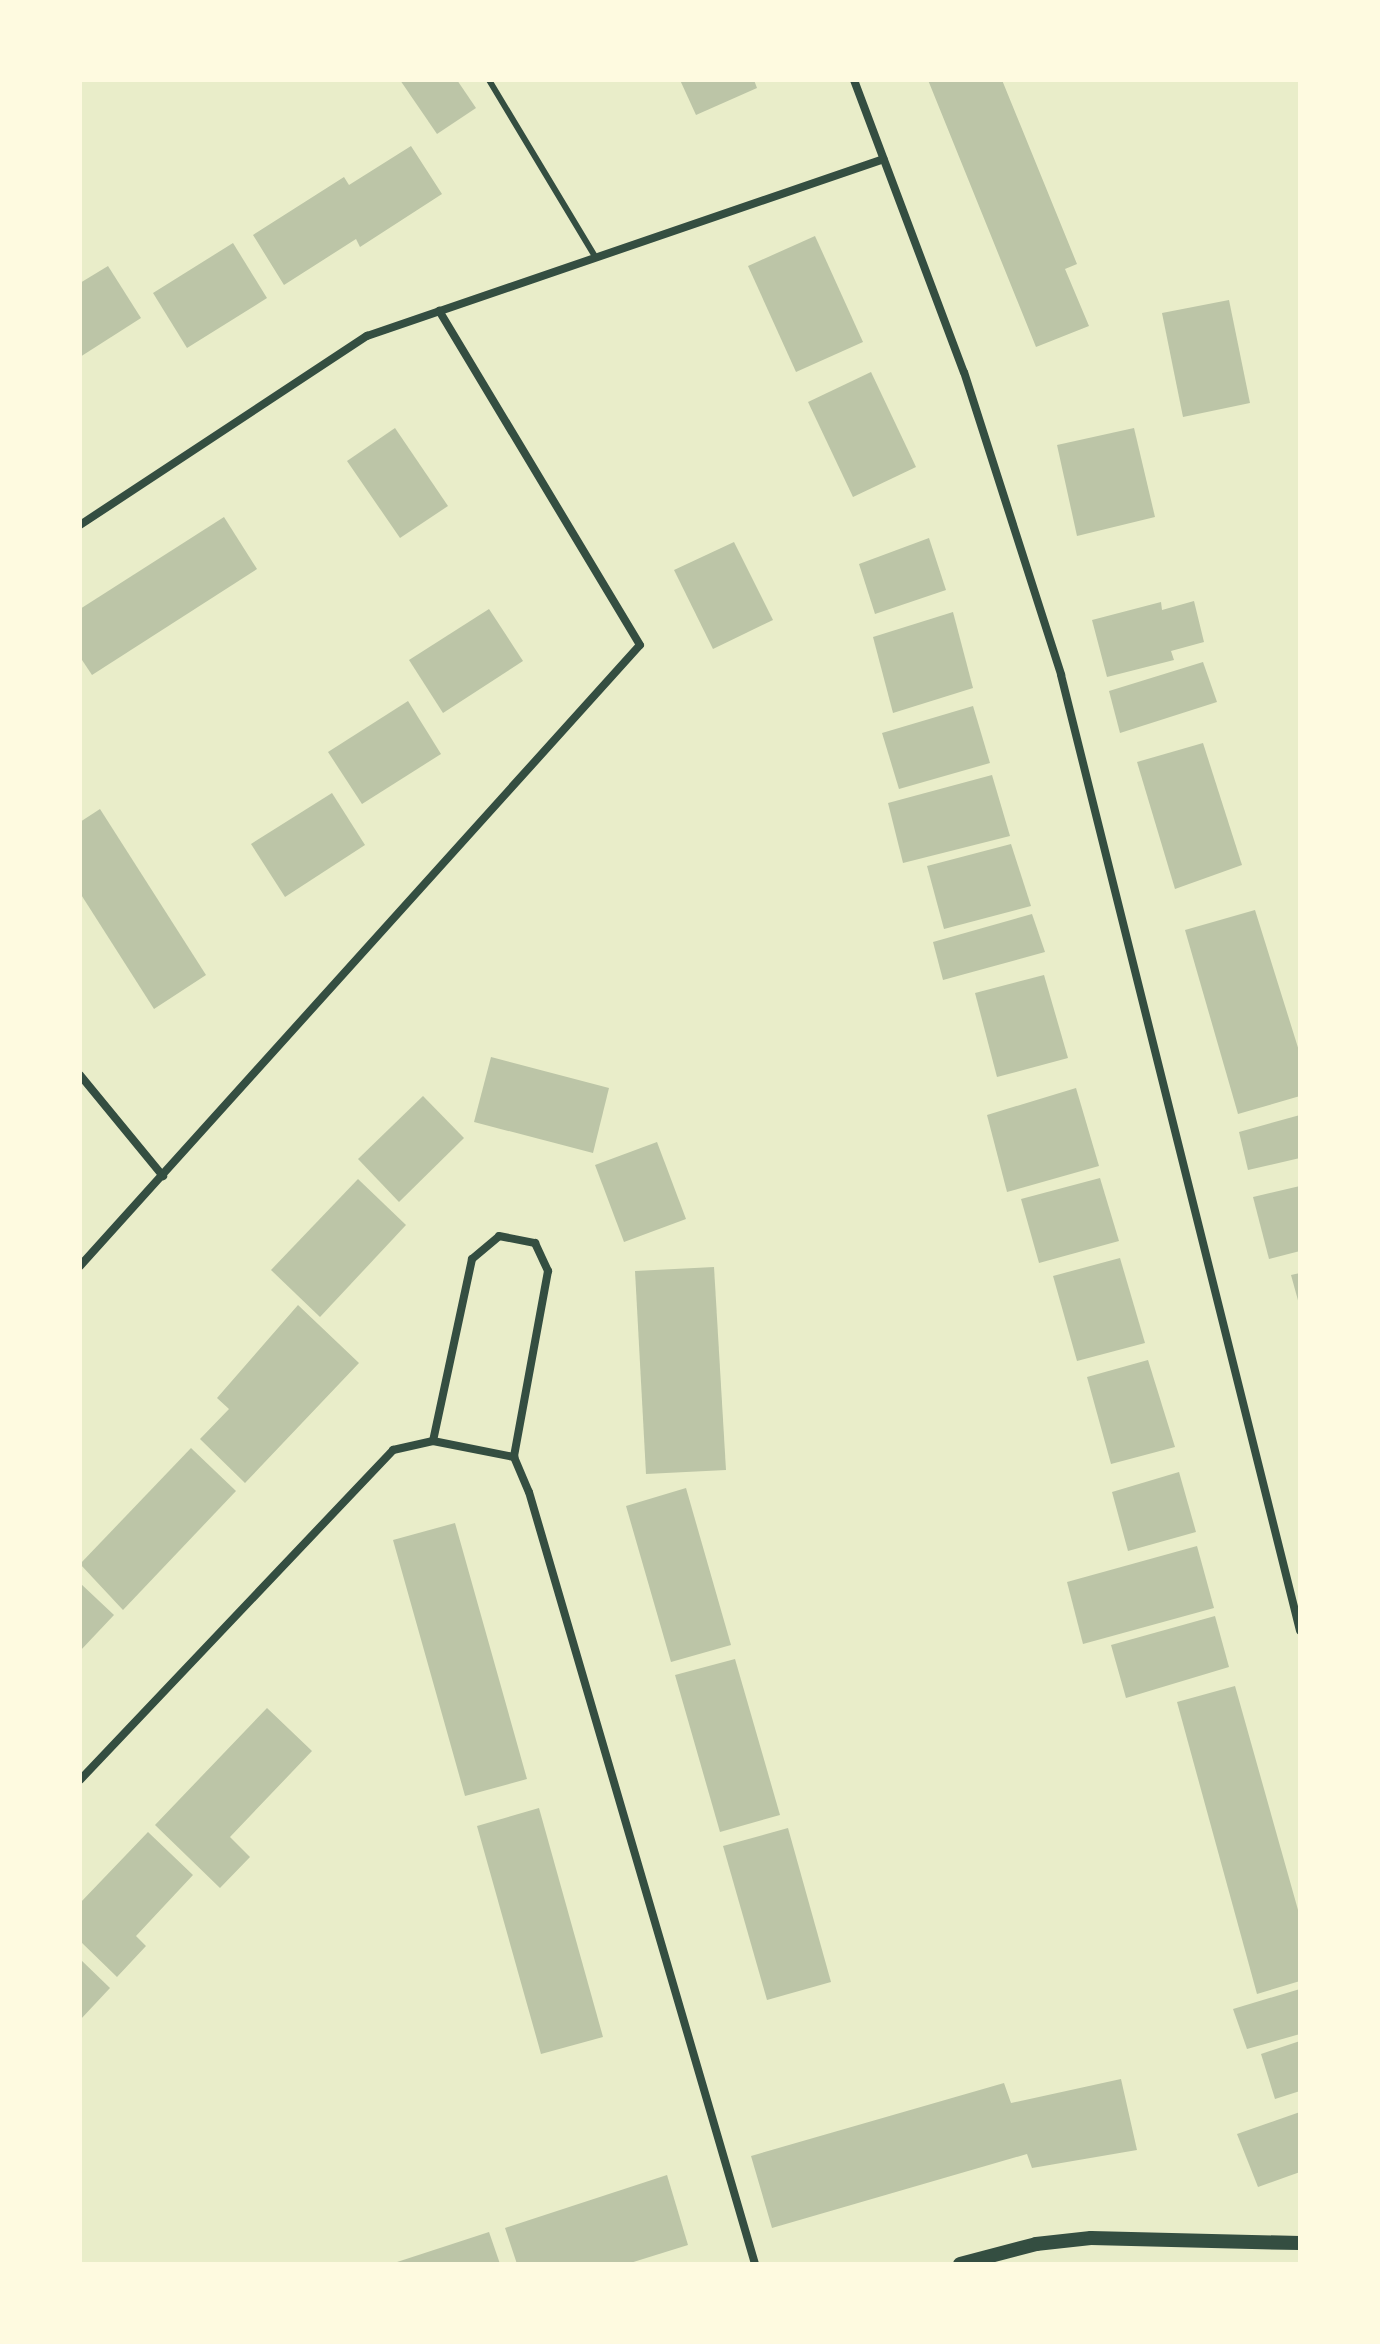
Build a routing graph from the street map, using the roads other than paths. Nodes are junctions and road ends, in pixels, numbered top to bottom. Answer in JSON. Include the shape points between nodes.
{"nodes":[{"id":1,"x":489,"y":80,"type":"edge"},
{"id":2,"x":854,"y":80,"type":"edge"},
{"id":3,"x":884,"y":159,"type":"junction"},
{"id":4,"x":594,"y":255,"type":"junction"},
{"id":5,"x":439,"y":311,"type":"junction"},
{"id":6,"x":80,"y":525,"type":"edge"},
{"id":7,"x":80,"y":1075,"type":"edge"},
{"id":8,"x":163,"y":1176,"type":"junction"},
{"id":9,"x":80,"y":1266,"type":"edge"},
{"id":10,"x":433,"y":1441,"type":"junction"},
{"id":11,"x":514,"y":1457,"type":"junction"},
{"id":12,"x":1300,"y":1631,"type":"edge"},
{"id":13,"x":80,"y":1780,"type":"edge"},
{"id":14,"x":1300,"y":2243,"type":"edge"},
{"id":15,"x":755,"y":2264,"type":"edge"},
{"id":16,"x":960,"y":2264,"type":"edge"}],
"edges":[{"from":1,"to":4,"type":"lane"},
{"from":2,"to":3,"type":"street"},
{"from":3,"to":4,"type":"street"},
{"from":3,"to":12,"type":"street","via":[[964,372],[1061,675]]},
{"from":4,"to":5,"type":"street"},
{"from":5,"to":6,"type":"street","via":[[367,336]]},
{"from":5,"to":8,"type":"street","via":[[640,645]]},
{"from":7,"to":8,"type":"street"},
{"from":8,"to":9,"type":"street"},
{"from":10,"to":11,"type":"street"},
{"from":10,"to":11,"type":"street","via":[[472,1259],[499,1236],[535,1243],[548,1271]]},
{"from":10,"to":13,"type":"street","via":[[393,1450]]},
{"from":11,"to":15,"type":"street","via":[[529,1492]]},
{"from":14,"to":16,"type":"street","via":[[1091,2238],[1036,2244]]}]}
